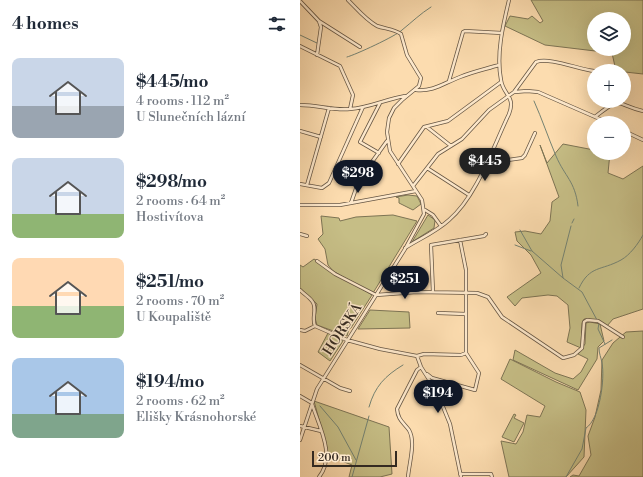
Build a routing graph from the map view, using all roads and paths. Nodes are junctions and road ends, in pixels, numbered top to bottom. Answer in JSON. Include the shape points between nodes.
{"nodes":[{"id":1,"x":348,"y":0,"type":"edge"},
{"id":2,"x":509,"y":0,"type":"edge"},
{"id":3,"x":300,"y":1,"type":"edge"},
{"id":4,"x":319,"y":20,"type":"junction"},
{"id":5,"x":502,"y":33,"type":"junction"},
{"id":6,"x":300,"y":46,"type":"edge"},
{"id":7,"x":360,"y":46,"type":"dead end"},
{"id":8,"x":317,"y":55,"type":"junction"},
{"id":9,"x":499,"y":65,"type":"junction"},
{"id":10,"x":587,"y":70,"type":"edge"},
{"id":11,"x":449,"y":81,"type":"junction"},
{"id":12,"x":501,"y":82,"type":"junction"},
{"id":13,"x":415,"y":90,"type":"junction"},
{"id":14,"x":514,"y":92,"type":"junction"},
{"id":15,"x":407,"y":95,"type":"junction"},
{"id":16,"x":510,"y":96,"type":"junction"},
{"id":17,"x":392,"y":99,"type":"junction"},
{"id":18,"x":380,"y":103,"type":"junction"},
{"id":19,"x":398,"y":104,"type":"junction"},
{"id":20,"x":300,"y":105,"type":"edge"},
{"id":21,"x":363,"y":107,"type":"junction"},
{"id":22,"x":329,"y":108,"type":"junction"},
{"id":23,"x":350,"y":109,"type":"junction"},
{"id":24,"x":643,"y":111,"type":"edge"},
{"id":25,"x":596,"y":116,"type":"joint"},
{"id":26,"x":427,"y":126,"type":"junction"},
{"id":27,"x":300,"y":131,"type":"edge"},
{"id":28,"x":535,"y":133,"type":"dead end"},
{"id":29,"x":631,"y":134,"type":"edge"},
{"id":30,"x":321,"y":136,"type":"junction"},
{"id":31,"x":643,"y":140,"type":"edge"},
{"id":32,"x":387,"y":141,"type":"junction"},
{"id":33,"x":450,"y":146,"type":"junction"},
{"id":34,"x":379,"y":153,"type":"junction"},
{"id":35,"x":486,"y":163,"type":"junction"},
{"id":36,"x":398,"y":164,"type":"junction"},
{"id":37,"x":426,"y":168,"type":"junction"},
{"id":38,"x":300,"y":184,"type":"edge"},
{"id":39,"x":307,"y":185,"type":"junction"},
{"id":40,"x":413,"y":186,"type":"junction"},
{"id":41,"x":416,"y":191,"type":"junction"},
{"id":42,"x":469,"y":195,"type":"junction"},
{"id":43,"x":351,"y":203,"type":"junction"},
{"id":44,"x":300,"y":205,"type":"edge"},
{"id":45,"x":424,"y":210,"type":"junction"},
{"id":46,"x":441,"y":226,"type":"junction"},
{"id":47,"x":300,"y":234,"type":"edge"},
{"id":48,"x":486,"y":234,"type":"dead end"},
{"id":49,"x":307,"y":236,"type":"dead end"},
{"id":50,"x":460,"y":240,"type":"junction"},
{"id":51,"x":404,"y":249,"type":"junction"},
{"id":52,"x":317,"y":261,"type":"dead end"},
{"id":53,"x":300,"y":290,"type":"edge"},
{"id":54,"x":433,"y":292,"type":"junction"},
{"id":55,"x":466,"y":292,"type":"junction"},
{"id":56,"x":376,"y":295,"type":"junction"},
{"id":57,"x":438,"y":313,"type":"dead end"},
{"id":58,"x":466,"y":314,"type":"junction"},
{"id":59,"x":315,"y":326,"type":"junction"},
{"id":60,"x":300,"y":330,"type":"edge"},
{"id":61,"x":622,"y":336,"type":"dead end"},
{"id":62,"x":347,"y":340,"type":"junction"},
{"id":63,"x":466,"y":353,"type":"junction"},
{"id":64,"x":417,"y":356,"type":"junction"},
{"id":65,"x":300,"y":365,"type":"edge"},
{"id":66,"x":421,"y":367,"type":"junction"},
{"id":67,"x":424,"y":372,"type":"junction"},
{"id":68,"x":323,"y":379,"type":"junction"},
{"id":69,"x":350,"y":391,"type":"dead end"},
{"id":70,"x":300,"y":396,"type":"edge"},
{"id":71,"x":312,"y":403,"type":"junction"},
{"id":72,"x":300,"y":426,"type":"edge"},
{"id":73,"x":303,"y":428,"type":"junction"},
{"id":74,"x":321,"y":432,"type":"junction"},
{"id":75,"x":300,"y":440,"type":"edge"},
{"id":76,"x":460,"y":475,"type":"edge"},
{"id":77,"x":319,"y":477,"type":"edge"},
{"id":78,"x":408,"y":477,"type":"edge"},
{"id":79,"x":492,"y":477,"type":"edge"}],
"edges":[{"from":1,"to":13,"type":"street","via":[[371,22],[402,34],[406,52],[421,79]]},
{"from":2,"to":5,"type":"street"},
{"from":3,"to":4,"type":"street"},
{"from":4,"to":7,"type":"street"},
{"from":4,"to":8,"type":"street","via":[[321,27]]},
{"from":5,"to":9,"type":"street"},
{"from":5,"to":11,"type":"street","via":[[463,32]]},
{"from":6,"to":8,"type":"street"},
{"from":8,"to":23,"type":"street","via":[[340,66],[353,95]]},
{"from":9,"to":11,"type":"street"},
{"from":9,"to":12,"type":"street"},
{"from":10,"to":14,"type":"street","via":[[541,60],[531,67]]},
{"from":11,"to":13,"type":"street","via":[[436,89]]},
{"from":12,"to":16,"type":"street"},
{"from":12,"to":26,"type":"street","via":[[448,122]]},
{"from":13,"to":15,"type":"street"},
{"from":14,"to":16,"type":"street"},
{"from":14,"to":25,"type":"street","via":[[538,92]]},
{"from":15,"to":17,"type":"street"},
{"from":15,"to":19,"type":"street"},
{"from":16,"to":33,"type":"street","via":[[489,110],[465,136]]},
{"from":16,"to":35,"type":"street","via":[[511,109]]},
{"from":17,"to":18,"type":"street"},
{"from":17,"to":19,"type":"street"},
{"from":18,"to":21,"type":"street"},
{"from":18,"to":34,"type":"street","via":[[360,142]]},
{"from":19,"to":32,"type":"street","via":[[389,118]]},
{"from":20,"to":22,"type":"street"},
{"from":21,"to":23,"type":"street"},
{"from":21,"to":39,"type":"street","via":[[329,183],[322,188]]},
{"from":22,"to":23,"type":"street"},
{"from":22,"to":30,"type":"street"},
{"from":24,"to":25,"type":"street","via":[[619,102],[613,103]]},
{"from":26,"to":33,"type":"street"},
{"from":26,"to":36,"type":"street","via":[[415,138]]},
{"from":27,"to":30,"type":"street"},
{"from":28,"to":35,"type":"street","via":[[522,158]]},
{"from":29,"to":31,"type":"street"},
{"from":30,"to":39,"type":"street"},
{"from":32,"to":34,"type":"street"},
{"from":32,"to":36,"type":"street"},
{"from":33,"to":37,"type":"street","via":[[438,154]]},
{"from":34,"to":43,"type":"street","via":[[359,180]]},
{"from":35,"to":42,"type":"street"},
{"from":36,"to":40,"type":"street"},
{"from":37,"to":40,"type":"street"},
{"from":37,"to":42,"type":"street"},
{"from":38,"to":39,"type":"street"},
{"from":40,"to":41,"type":"street"},
{"from":41,"to":43,"type":"street"},
{"from":41,"to":45,"type":"street","via":[[422,200]]},
{"from":42,"to":46,"type":"street","via":[[459,210]]},
{"from":43,"to":44,"type":"street"},
{"from":45,"to":46,"type":"street","via":[[433,215]]},
{"from":45,"to":51,"type":"street","name":"HORSKÁ"},
{"from":46,"to":51,"type":"street"},
{"from":47,"to":49,"type":"street"},
{"from":48,"to":50,"type":"street"},
{"from":50,"to":54,"type":"street","via":[[431,245]]},
{"from":50,"to":55,"type":"street","via":[[466,270]]},
{"from":51,"to":56,"type":"street","name":"HORSKÁ"},
{"from":52,"to":56,"type":"street","via":[[335,274]]},
{"from":53,"to":59,"type":"street","via":[[313,301]]},
{"from":54,"to":55,"type":"street"},
{"from":54,"to":56,"type":"street"},
{"from":55,"to":58,"type":"street"},
{"from":55,"to":61,"type":"street","via":[[488,296],[502,317],[563,358],[580,351],[584,344],[584,322],[587,320],[597,321]]},
{"from":56,"to":62,"type":"street","name":"HORSKÁ"},
{"from":57,"to":58,"type":"street"},
{"from":58,"to":63,"type":"street"},
{"from":59,"to":60,"type":"street","via":[[305,331]]},
{"from":59,"to":62,"type":"street"},
{"from":62,"to":64,"type":"street"},
{"from":62,"to":68,"type":"street","name":"HORSKÁ"},
{"from":63,"to":64,"type":"street"},
{"from":63,"to":67,"type":"street","via":[[479,373],[475,390],[432,378]]},
{"from":64,"to":66,"type":"street"},
{"from":65,"to":68,"type":"street"},
{"from":66,"to":67,"type":"street"},
{"from":66,"to":78,"type":"street","via":[[397,409],[400,422],[409,431],[412,442]]},
{"from":67,"to":76,"type":"street","via":[[437,392],[450,424]]},
{"from":68,"to":69,"type":"street"},
{"from":68,"to":71,"type":"street","name":"HORSKÁ"},
{"from":70,"to":71,"type":"street"},
{"from":71,"to":73,"type":"street","name":"HORSKÁ"},
{"from":71,"to":74,"type":"street"},
{"from":72,"to":73,"type":"street"},
{"from":73,"to":74,"type":"street"},
{"from":73,"to":75,"type":"street","name":"HORSKÁ"},
{"from":74,"to":77,"type":"street","via":[[327,456],[325,469]]},
{"from":76,"to":79,"type":"street","via":[[491,474]]}]}
